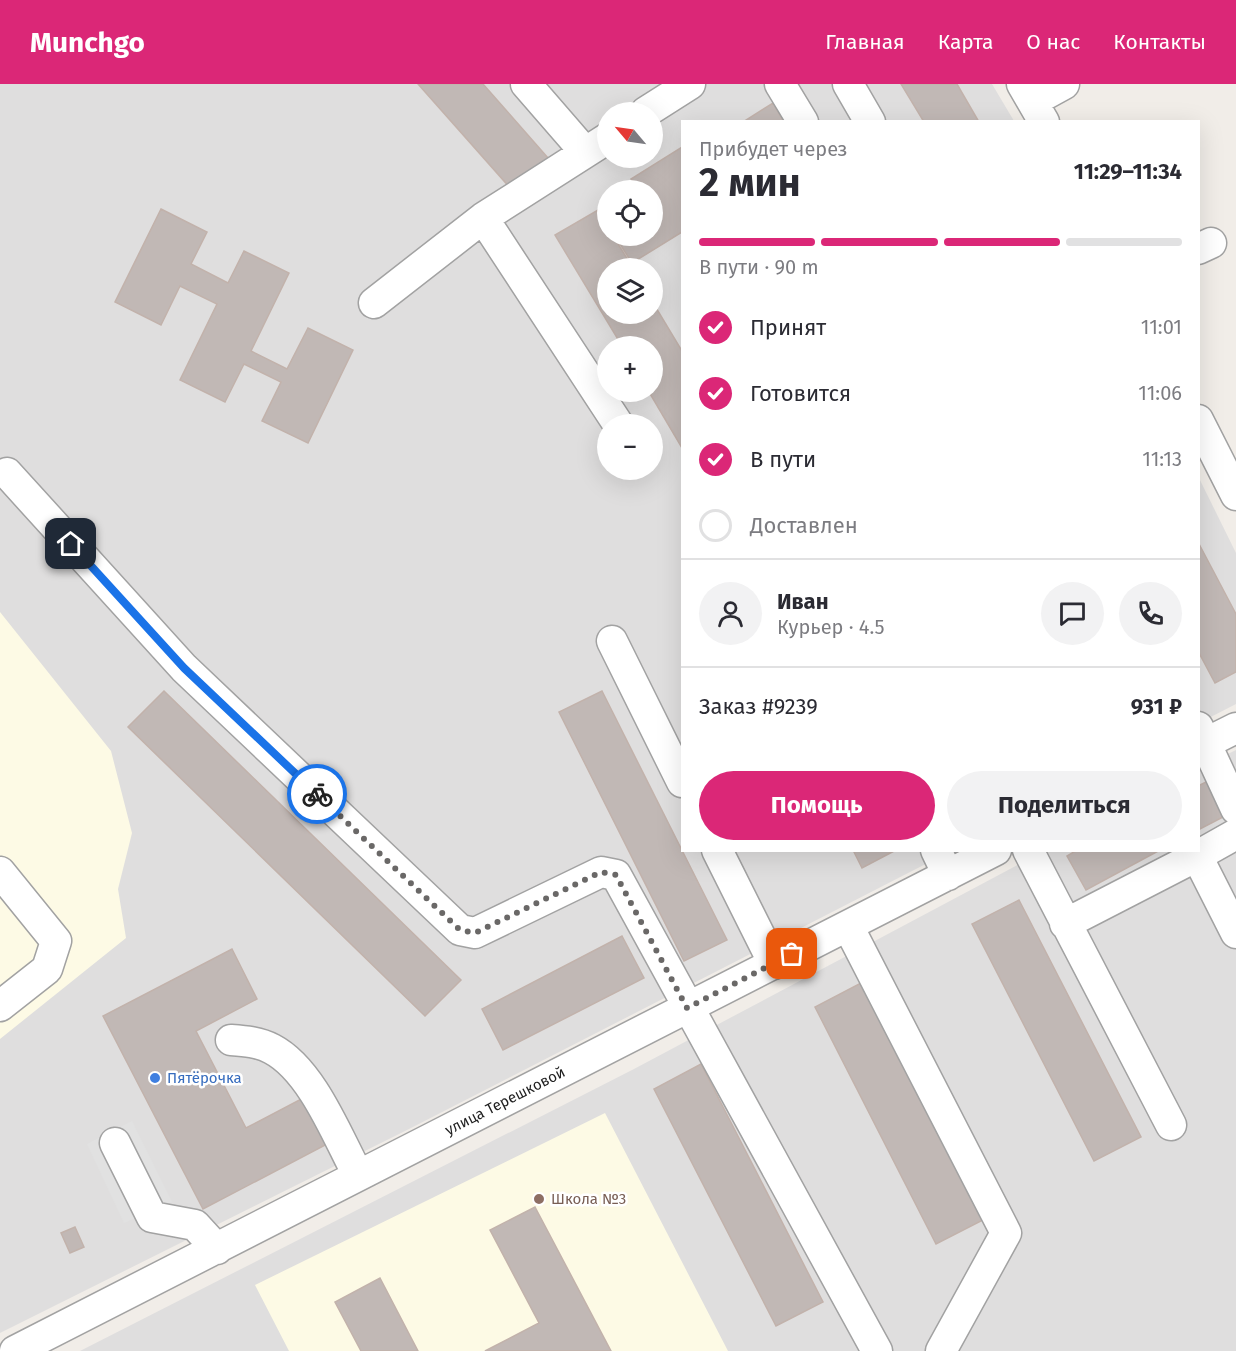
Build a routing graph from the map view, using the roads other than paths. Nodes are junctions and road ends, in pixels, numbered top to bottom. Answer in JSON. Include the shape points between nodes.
{"nodes":[{"id":1,"x":526,"y":84,"type":"edge"},
{"id":2,"x":690,"y":84,"type":"edge"},
{"id":3,"x":780,"y":84,"type":"edge"},
{"id":4,"x":848,"y":84,"type":"edge"},
{"id":5,"x":1064,"y":84,"type":"edge"},
{"id":6,"x":662,"y":102,"type":"edge"},
{"id":7,"x":1033,"y":102,"type":"edge"},
{"id":8,"x":802,"y":120,"type":"edge"},
{"id":9,"x":869,"y":120,"type":"edge"},
{"id":10,"x":596,"y":145,"type":"edge"},
{"id":11,"x":483,"y":218,"type":"junction"},
{"id":12,"x":374,"y":303,"type":"dead end"},
{"id":13,"x":611,"y":414,"type":"edge"},
{"id":14,"x":1200,"y":424,"type":"edge"},
{"id":15,"x":7,"y":473,"type":"dead end"},
{"id":16,"x":1236,"y":495,"type":"edge"},
{"id":17,"x":612,"y":641,"type":"dead end"},
{"id":18,"x":1236,"y":728,"type":"edge"},
{"id":19,"x":1201,"y":739,"type":"edge"},
{"id":20,"x":681,"y":780,"type":"edge"},
{"id":21,"x":1236,"y":809,"type":"edge"},
{"id":22,"x":1236,"y":834,"type":"edge"},
{"id":23,"x":718,"y":852,"type":"edge"},
{"id":24,"x":988,"y":852,"type":"edge"},
{"id":25,"x":1029,"y":852,"type":"edge"},
{"id":26,"x":1197,"y":856,"type":"junction"},
{"id":27,"x":942,"y":863,"type":"edge"},
{"id":28,"x":0,"y":872,"type":"edge"},
{"id":29,"x":1065,"y":924,"type":"junction"},
{"id":30,"x":848,"y":926,"type":"junction"},
{"id":31,"x":1236,"y":933,"type":"edge"},
{"id":32,"x":774,"y":964,"type":"junction"},
{"id":33,"x":0,"y":1006,"type":"edge"},
{"id":34,"x":687,"y":1008,"type":"junction"},
{"id":35,"x":231,"y":1040,"type":"dead end"},
{"id":36,"x":1171,"y":1125,"type":"dead end"},
{"id":37,"x":115,"y":1143,"type":"dead end"},
{"id":38,"x":358,"y":1175,"type":"junction"},
{"id":39,"x":217,"y":1249,"type":"junction"},
{"id":40,"x":15,"y":1351,"type":"edge"},
{"id":41,"x":877,"y":1351,"type":"edge"},
{"id":42,"x":941,"y":1351,"type":"edge"}],
"edges":[{"from":1,"to":10,"type":"street"},
{"from":2,"to":6,"type":"street"},
{"from":3,"to":8,"type":"street"},
{"from":4,"to":9,"type":"street"},
{"from":5,"to":7,"type":"street"},
{"from":10,"to":11,"type":"street"},
{"from":11,"to":12,"type":"street"},
{"from":11,"to":13,"type":"street"},
{"from":14,"to":16,"type":"street"},
{"from":15,"to":34,"type":"street","via":[[184,668],[460,930],[475,933],[601,872],[616,875]]},
{"from":17,"to":20,"type":"street"},
{"from":18,"to":19,"type":"street"},
{"from":19,"to":21,"type":"street"},
{"from":22,"to":26,"type":"street"},
{"from":23,"to":32,"type":"street"},
{"from":24,"to":27,"type":"street","name":"улица Терешковой"},
{"from":25,"to":29,"type":"street"},
{"from":26,"to":29,"type":"street"},
{"from":26,"to":31,"type":"street"},
{"from":27,"to":30,"type":"street","name":"улица Терешковой"},
{"from":28,"to":33,"type":"street","via":[[56,941],[47,969]]},
{"from":29,"to":36,"type":"street"},
{"from":30,"to":32,"type":"street","name":"улица Терешковой"},
{"from":30,"to":42,"type":"street","via":[[1006,1233]]},
{"from":32,"to":34,"type":"street","name":"улица Терешковой"},
{"from":34,"to":38,"type":"street","name":"улица Терешковой"},
{"from":34,"to":41,"type":"street"},
{"from":35,"to":38,"type":"street","via":[[253,1042],[287,1058],[304,1077]]},
{"from":37,"to":39,"type":"street","via":[[152,1216],[195,1225]]},
{"from":38,"to":39,"type":"street","name":"улица Терешковой"},
{"from":39,"to":40,"type":"street","name":"улица Терешковой"}]}
